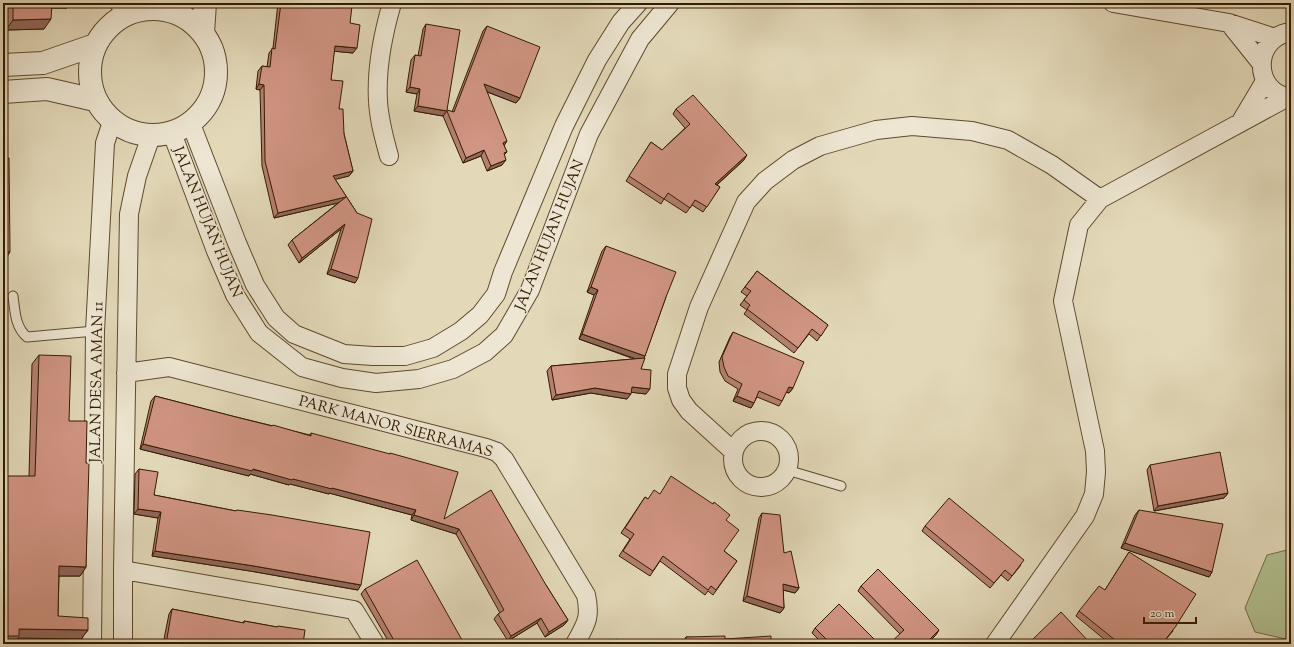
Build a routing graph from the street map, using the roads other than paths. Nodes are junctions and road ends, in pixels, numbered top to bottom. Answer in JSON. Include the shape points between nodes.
{"nodes":[{"id":1,"x":205,"y":3,"type":"edge"},
{"id":2,"x":392,"y":3,"type":"edge"},
{"id":3,"x":638,"y":3,"type":"edge"},
{"id":4,"x":670,"y":3,"type":"edge"},
{"id":5,"x":1113,"y":3,"type":"edge"},
{"id":6,"x":149,"y":6,"type":"edge"},
{"id":7,"x":122,"y":8,"type":"edge"},
{"id":8,"x":1230,"y":23,"type":"junction"},
{"id":9,"x":203,"y":33,"type":"junction"},
{"id":10,"x":1283,"y":35,"type":"edge"},
{"id":11,"x":95,"y":45,"type":"junction"},
{"id":12,"x":1261,"y":63,"type":"junction"},
{"id":13,"x":3,"y":65,"type":"edge"},
{"id":14,"x":1265,"y":81,"type":"junction"},
{"id":15,"x":3,"y":92,"type":"edge"},
{"id":16,"x":1288,"y":98,"type":"edge"},
{"id":17,"x":95,"y":100,"type":"junction"},
{"id":18,"x":112,"y":122,"type":"junction"},
{"id":19,"x":1240,"y":124,"type":"junction"},
{"id":20,"x":171,"y":131,"type":"junction"},
{"id":21,"x":389,"y":156,"type":"dead end"},
{"id":22,"x":1100,"y":199,"type":"junction"},
{"id":23,"x":13,"y":296,"type":"dead end"},
{"id":24,"x":95,"y":331,"type":"junction"},
{"id":25,"x":126,"y":373,"type":"junction"},
{"id":26,"x":733,"y":451,"type":"junction"},
{"id":27,"x":787,"y":470,"type":"junction"},
{"id":28,"x":841,"y":486,"type":"dead end"},
{"id":29,"x":123,"y":570,"type":"junction"},
{"id":30,"x":92,"y":644,"type":"edge"},
{"id":31,"x":123,"y":644,"type":"edge"},
{"id":32,"x":374,"y":644,"type":"edge"},
{"id":33,"x":575,"y":644,"type":"edge"},
{"id":34,"x":995,"y":644,"type":"edge"}],
"edges":[{"from":1,"to":9,"type":"street"},
{"from":2,"to":21,"type":"street","via":[[378,71],[378,101]]},
{"from":3,"to":20,"type":"street","name":"JALAN HUJAN HUJAN","via":[[621,22],[597,60],[561,134],[496,294],[480,315],[462,331],[433,348],[405,356],[344,354],[294,334],[276,318],[252,278],[237,243]]},
{"from":4,"to":20,"type":"street","name":"JALAN HUJAN HUJAN","via":[[640,39],[589,134],[530,290],[504,335],[485,352],[453,369],[419,378],[376,383],[342,378],[302,367],[259,333],[235,295]]},
{"from":5,"to":8,"type":"street"},
{"from":6,"to":7,"type":"street"},
{"from":6,"to":9,"type":"street","via":[[187,18]]},
{"from":7,"to":11,"type":"street"},
{"from":8,"to":10,"type":"street"},
{"from":8,"to":12,"type":"street"},
{"from":9,"to":20,"type":"street","via":[[213,50],[216,71],[214,91],[205,109]]},
{"from":10,"to":12,"type":"street","via":[[1268,45]]},
{"from":11,"to":13,"type":"street","via":[[43,63]]},
{"from":11,"to":17,"type":"street","via":[[90,63],[90,82]]},
{"from":12,"to":14,"type":"street"},
{"from":14,"to":16,"type":"street","via":[[1277,94]]},
{"from":14,"to":19,"type":"street"},
{"from":15,"to":17,"type":"street","via":[[48,89]]},
{"from":16,"to":19,"type":"street"},
{"from":17,"to":18,"type":"street"},
{"from":18,"to":20,"type":"street","via":[[131,132]]},
{"from":18,"to":24,"type":"street","name":"JALAN DESA AMAN 11","via":[[105,144]]},
{"from":19,"to":22,"type":"street"},
{"from":20,"to":25,"type":"street","via":[[137,176],[129,214]]},
{"from":22,"to":26,"type":"street","via":[[1052,165],[1008,140],[972,131],[912,126],[876,130],[820,146],[792,160],[765,180],[746,202],[699,307],[677,374],[677,388],[681,400],[689,411]]},
{"from":22,"to":34,"type":"street","via":[[1079,225],[1062,300],[1095,451],[1094,494],[1085,516]]},
{"from":23,"to":24,"type":"lane","via":[[17,324],[27,337]]},
{"from":24,"to":30,"type":"street","name":"JALAN DESA AMAN 11"},
{"from":25,"to":29,"type":"street"},
{"from":25,"to":33,"type":"street","name":"PARK MANOR SIERRAMAS","via":[[170,367],[497,452],[586,595],[589,608],[587,622]]},
{"from":26,"to":27,"type":"street","via":[[737,475],[746,484],[770,486],[780,480]]},
{"from":26,"to":27,"type":"street","via":[[740,439],[751,432],[764,430],[777,435],[786,444],[789,457]]},
{"from":27,"to":28,"type":"lane"},
{"from":29,"to":31,"type":"street"},
{"from":29,"to":32,"type":"street","via":[[354,610]]}]}
